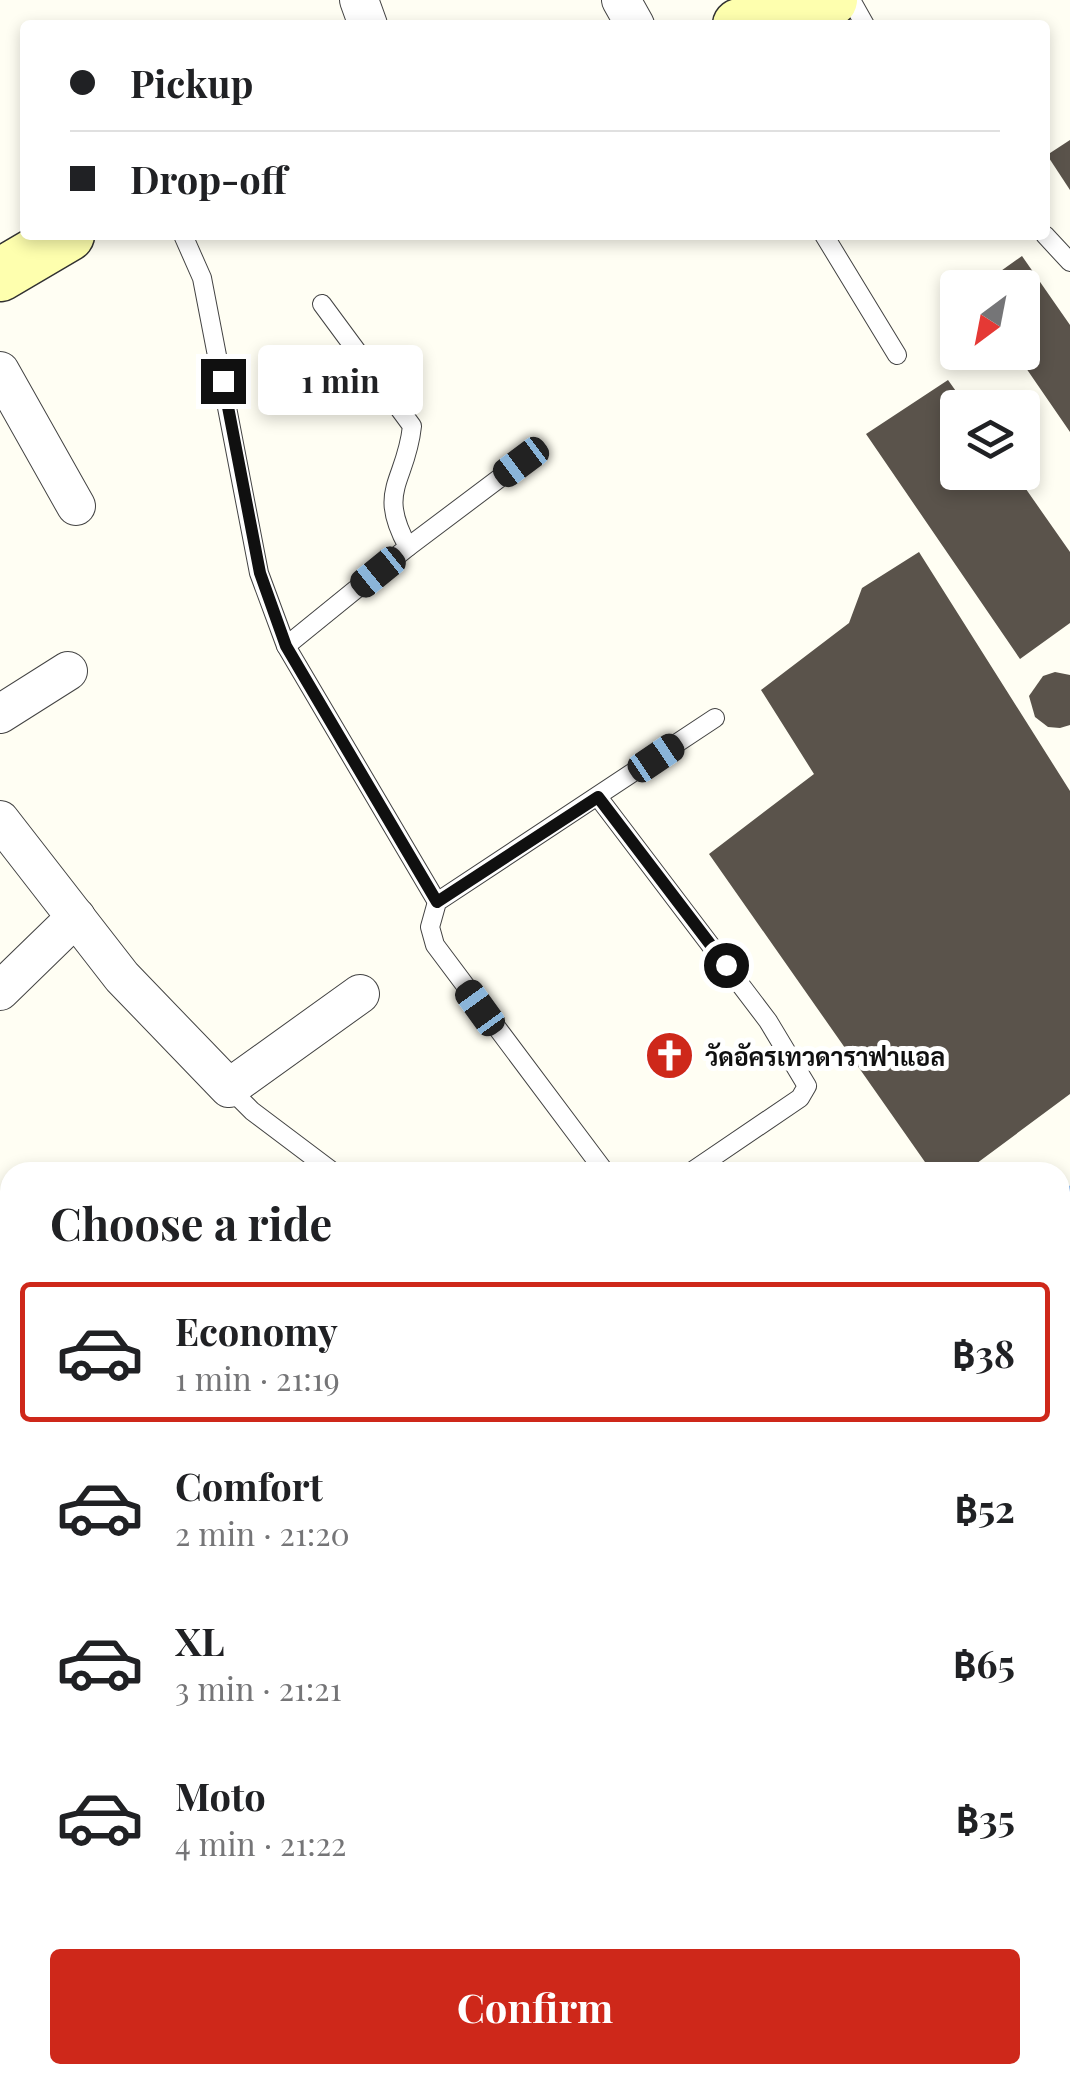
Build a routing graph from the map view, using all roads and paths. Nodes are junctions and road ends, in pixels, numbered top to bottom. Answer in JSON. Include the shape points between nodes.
{"nodes":[{"id":1,"x":832,"y":0,"type":"edge"},
{"id":2,"x":758,"y":20,"type":"edge"},
{"id":3,"x":186,"y":240,"type":"edge"},
{"id":4,"x":827,"y":240,"type":"edge"},
{"id":5,"x":1050,"y":240,"type":"edge"},
{"id":6,"x":1070,"y":262,"type":"edge"},
{"id":7,"x":322,"y":304,"type":"dead end"},
{"id":8,"x":897,"y":355,"type":"dead end"},
{"id":9,"x":0,"y":371,"type":"edge"},
{"id":10,"x":521,"y":462,"type":"dead end"},
{"id":11,"x":76,"y":506,"type":"dead end"},
{"id":12,"x":408,"y":546,"type":"junction"},
{"id":13,"x":286,"y":646,"type":"junction"},
{"id":14,"x":68,"y":671,"type":"dead end"},
{"id":15,"x":0,"y":714,"type":"edge"},
{"id":16,"x":715,"y":718,"type":"dead end"},
{"id":17,"x":598,"y":797,"type":"junction"},
{"id":18,"x":0,"y":820,"type":"edge"},
{"id":19,"x":437,"y":902,"type":"junction"},
{"id":20,"x":76,"y":918,"type":"junction"},
{"id":21,"x":0,"y":990,"type":"edge"},
{"id":22,"x":360,"y":994,"type":"dead end"},
{"id":23,"x":229,"y":1088,"type":"junction"},
{"id":24,"x":315,"y":1162,"type":"edge"},
{"id":25,"x":598,"y":1162,"type":"edge"},
{"id":26,"x":706,"y":1162,"type":"edge"}],
"edges":[{"from":1,"to":2,"type":"street"},
{"from":3,"to":13,"type":"lane","via":[[202,278],[260,573]]},
{"from":4,"to":8,"type":"lane"},
{"from":5,"to":6,"type":"lane"},
{"from":7,"to":12,"type":"lane","via":[[412,426],[391,516]]},
{"from":9,"to":11,"type":"street"},
{"from":10,"to":12,"type":"lane"},
{"from":12,"to":13,"type":"lane"},
{"from":13,"to":19,"type":"lane"},
{"from":14,"to":15,"type":"street"},
{"from":16,"to":17,"type":"lane"},
{"from":17,"to":19,"type":"lane"},
{"from":17,"to":26,"type":"lane","via":[[768,1021],[806,1086],[800,1098]]},
{"from":18,"to":20,"type":"street"},
{"from":19,"to":25,"type":"lane","via":[[430,927],[435,945]]},
{"from":20,"to":21,"type":"street"},
{"from":20,"to":23,"type":"street","via":[[122,977]]},
{"from":22,"to":23,"type":"street"},
{"from":23,"to":24,"type":"lane"}]}
